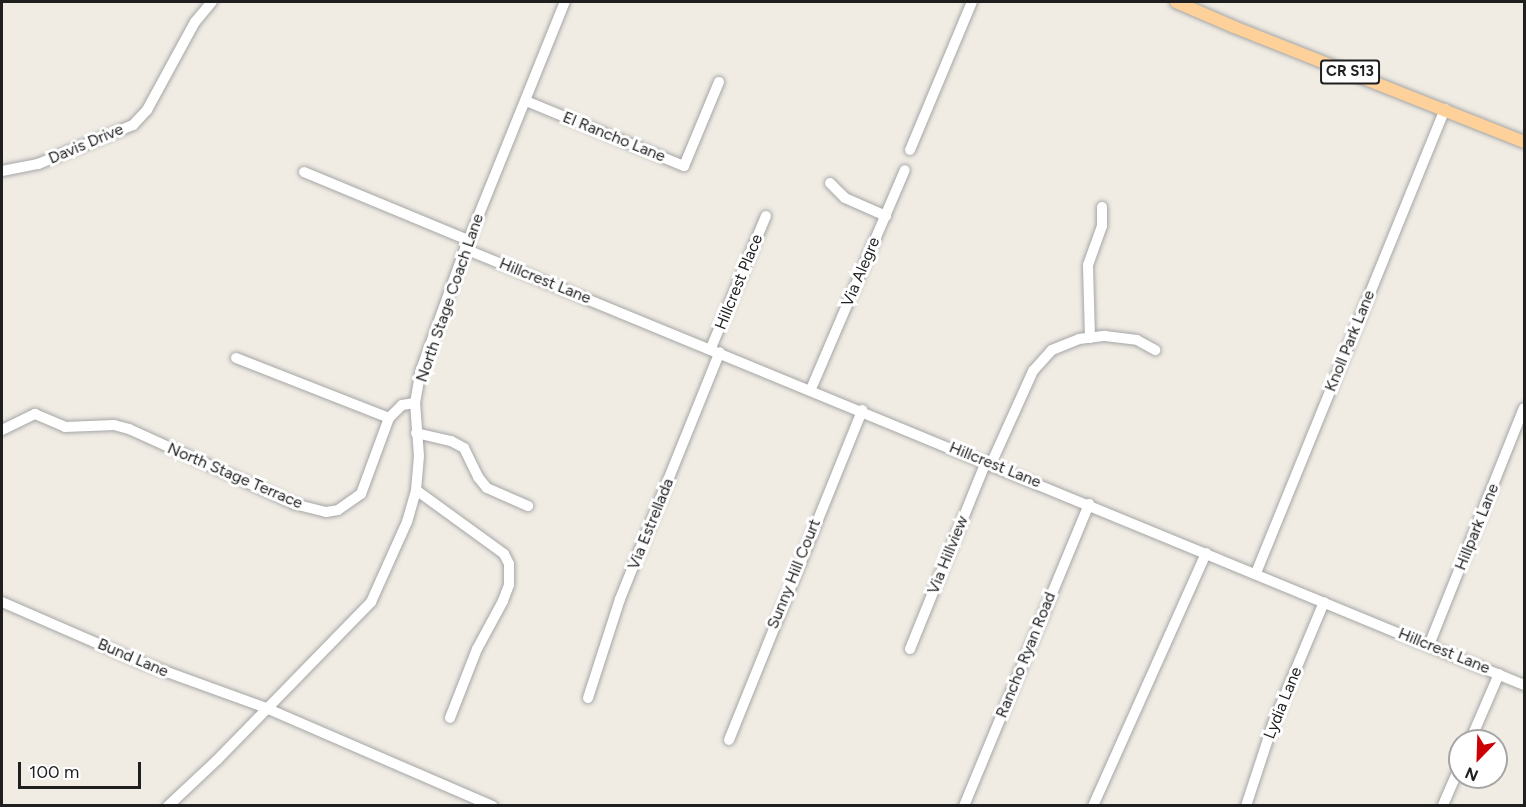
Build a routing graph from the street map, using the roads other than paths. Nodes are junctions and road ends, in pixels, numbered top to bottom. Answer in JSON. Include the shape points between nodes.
{"nodes":[{"id":1,"x":212,"y":2,"type":"edge"},
{"id":2,"x":566,"y":2,"type":"edge"},
{"id":3,"x":972,"y":2,"type":"edge"},
{"id":4,"x":1176,"y":2,"type":"edge"},
{"id":5,"x":719,"y":82,"type":"dead end"},
{"id":6,"x":526,"y":101,"type":"junction"},
{"id":7,"x":1445,"y":109,"type":"junction"},
{"id":8,"x":1524,"y":141,"type":"edge"},
{"id":9,"x":910,"y":150,"type":"dead end"},
{"id":10,"x":905,"y":170,"type":"dead end"},
{"id":11,"x":2,"y":171,"type":"edge"},
{"id":12,"x":304,"y":172,"type":"dead end"},
{"id":13,"x":830,"y":183,"type":"dead end"},
{"id":14,"x":1102,"y":207,"type":"dead end"},
{"id":15,"x":766,"y":216,"type":"dead end"},
{"id":16,"x":886,"y":216,"type":"junction"},
{"id":17,"x":467,"y":244,"type":"junction"},
{"id":18,"x":1090,"y":338,"type":"junction"},
{"id":19,"x":716,"y":350,"type":"junction"},
{"id":20,"x":1155,"y":350,"type":"dead end"},
{"id":21,"x":236,"y":358,"type":"dead end"},
{"id":22,"x":811,"y":389,"type":"junction"},
{"id":23,"x":415,"y":403,"type":"junction"},
{"id":24,"x":862,"y":410,"type":"junction"},
{"id":25,"x":1523,"y":414,"type":"edge"},
{"id":26,"x":389,"y":418,"type":"junction"},
{"id":27,"x":2,"y":430,"type":"edge"},
{"id":28,"x":416,"y":433,"type":"junction"},
{"id":29,"x":988,"y":463,"type":"junction"},
{"id":30,"x":416,"y":490,"type":"junction"},
{"id":31,"x":1089,"y":504,"type":"junction"},
{"id":32,"x":528,"y":506,"type":"dead end"},
{"id":33,"x":1206,"y":553,"type":"junction"},
{"id":34,"x":1256,"y":573,"type":"junction"},
{"id":35,"x":2,"y":602,"type":"edge"},
{"id":36,"x":1324,"y":602,"type":"junction"},
{"id":37,"x":1429,"y":645,"type":"junction"},
{"id":38,"x":910,"y":648,"type":"dead end"},
{"id":39,"x":1499,"y":674,"type":"junction"},
{"id":40,"x":1524,"y":684,"type":"edge"},
{"id":41,"x":588,"y":698,"type":"dead end"},
{"id":42,"x":266,"y":708,"type":"junction"},
{"id":43,"x":450,"y":718,"type":"dead end"},
{"id":44,"x":1475,"y":729,"type":"edge"},
{"id":45,"x":729,"y":740,"type":"dead end"},
{"id":46,"x":1450,"y":789,"type":"edge"},
{"id":47,"x":1443,"y":805,"type":"edge"},
{"id":48,"x":168,"y":806,"type":"edge"},
{"id":49,"x":493,"y":806,"type":"edge"},
{"id":50,"x":964,"y":806,"type":"edge"},
{"id":51,"x":1094,"y":806,"type":"edge"},
{"id":52,"x":1246,"y":806,"type":"edge"}],
"edges":[{"from":1,"to":11,"type":"street","name":"Davis Drive","via":[[195,22],[147,110],[133,125],[38,164]]},
{"from":2,"to":6,"type":"street","name":"North Stage Coach Lane"},
{"from":3,"to":9,"type":"street"},
{"from":4,"to":7,"type":"main road","number":"CR S13"},
{"from":5,"to":6,"type":"street","name":"El Rancho Lane","via":[[684,166]]},
{"from":6,"to":17,"type":"street","name":"North Stage Coach Lane"},
{"from":7,"to":8,"type":"main road","number":"CR S13"},
{"from":7,"to":34,"type":"street","name":"Knoll Park Lane"},
{"from":10,"to":16,"type":"street"},
{"from":12,"to":17,"type":"street","name":"Hillcrest Lane"},
{"from":13,"to":16,"type":"street","name":"Via Alegre","via":[[845,198]]},
{"from":14,"to":18,"type":"street","via":[[1102,226],[1088,265]]},
{"from":15,"to":19,"type":"street","name":"Hillcrest Place"},
{"from":16,"to":22,"type":"street","name":"Via Alegre"},
{"from":17,"to":19,"type":"street","name":"Hillcrest Lane"},
{"from":17,"to":23,"type":"street","name":"North Stage Coach Lane","via":[[421,370]]},
{"from":18,"to":20,"type":"street","name":"Via Hillview","via":[[1137,340]]},
{"from":18,"to":29,"type":"street","name":"Via Hillview","via":[[1052,350],[1033,371]]},
{"from":19,"to":22,"type":"street","name":"Hillcrest Lane"},
{"from":19,"to":41,"type":"street","name":"Via Estrellada","via":[[620,599]]},
{"from":21,"to":26,"type":"street"},
{"from":22,"to":24,"type":"street","name":"Hillcrest Lane"},
{"from":23,"to":26,"type":"street","via":[[402,405]]},
{"from":23,"to":28,"type":"street","name":"North Stage Coach Lane"},
{"from":24,"to":29,"type":"street","name":"Hillcrest Lane"},
{"from":24,"to":45,"type":"street","name":"Sunny Hill Court"},
{"from":25,"to":37,"type":"street","name":"Hillpark Lane"},
{"from":26,"to":27,"type":"street","name":"North Stage Terrace","via":[[361,494],[327,512],[294,504],[114,425],[65,427],[35,414]]},
{"from":28,"to":30,"type":"street","name":"North Stage Coach Lane"},
{"from":28,"to":32,"type":"street","via":[[464,448],[487,489]]},
{"from":29,"to":31,"type":"street","name":"Hillcrest Lane"},
{"from":29,"to":38,"type":"street","name":"Via Hillview"},
{"from":30,"to":42,"type":"street","name":"North Stage Coach Lane","via":[[407,522],[370,602]]},
{"from":30,"to":43,"type":"street","via":[[504,554],[509,564],[509,585],[503,601],[477,649]]},
{"from":31,"to":33,"type":"street","name":"Hillcrest Lane"},
{"from":31,"to":50,"type":"street","name":"Rancho Ryan Road"},
{"from":33,"to":34,"type":"street","name":"Hillcrest Lane"},
{"from":33,"to":51,"type":"street"},
{"from":34,"to":36,"type":"street","name":"Hillcrest Lane"},
{"from":35,"to":42,"type":"street","name":"Bund Lane","via":[[142,663]]},
{"from":36,"to":37,"type":"street","name":"Hillcrest Lane"},
{"from":36,"to":52,"type":"street","name":"Lydia Lane","via":[[1273,724]]},
{"from":37,"to":39,"type":"street","name":"Hillcrest Lane"},
{"from":39,"to":40,"type":"street","name":"Hillcrest Lane"},
{"from":39,"to":44,"type":"street"},
{"from":42,"to":48,"type":"street","name":"North Stage Coach Lane"},
{"from":42,"to":49,"type":"street","name":"Bund Lane"},
{"from":46,"to":47,"type":"street"}]}
